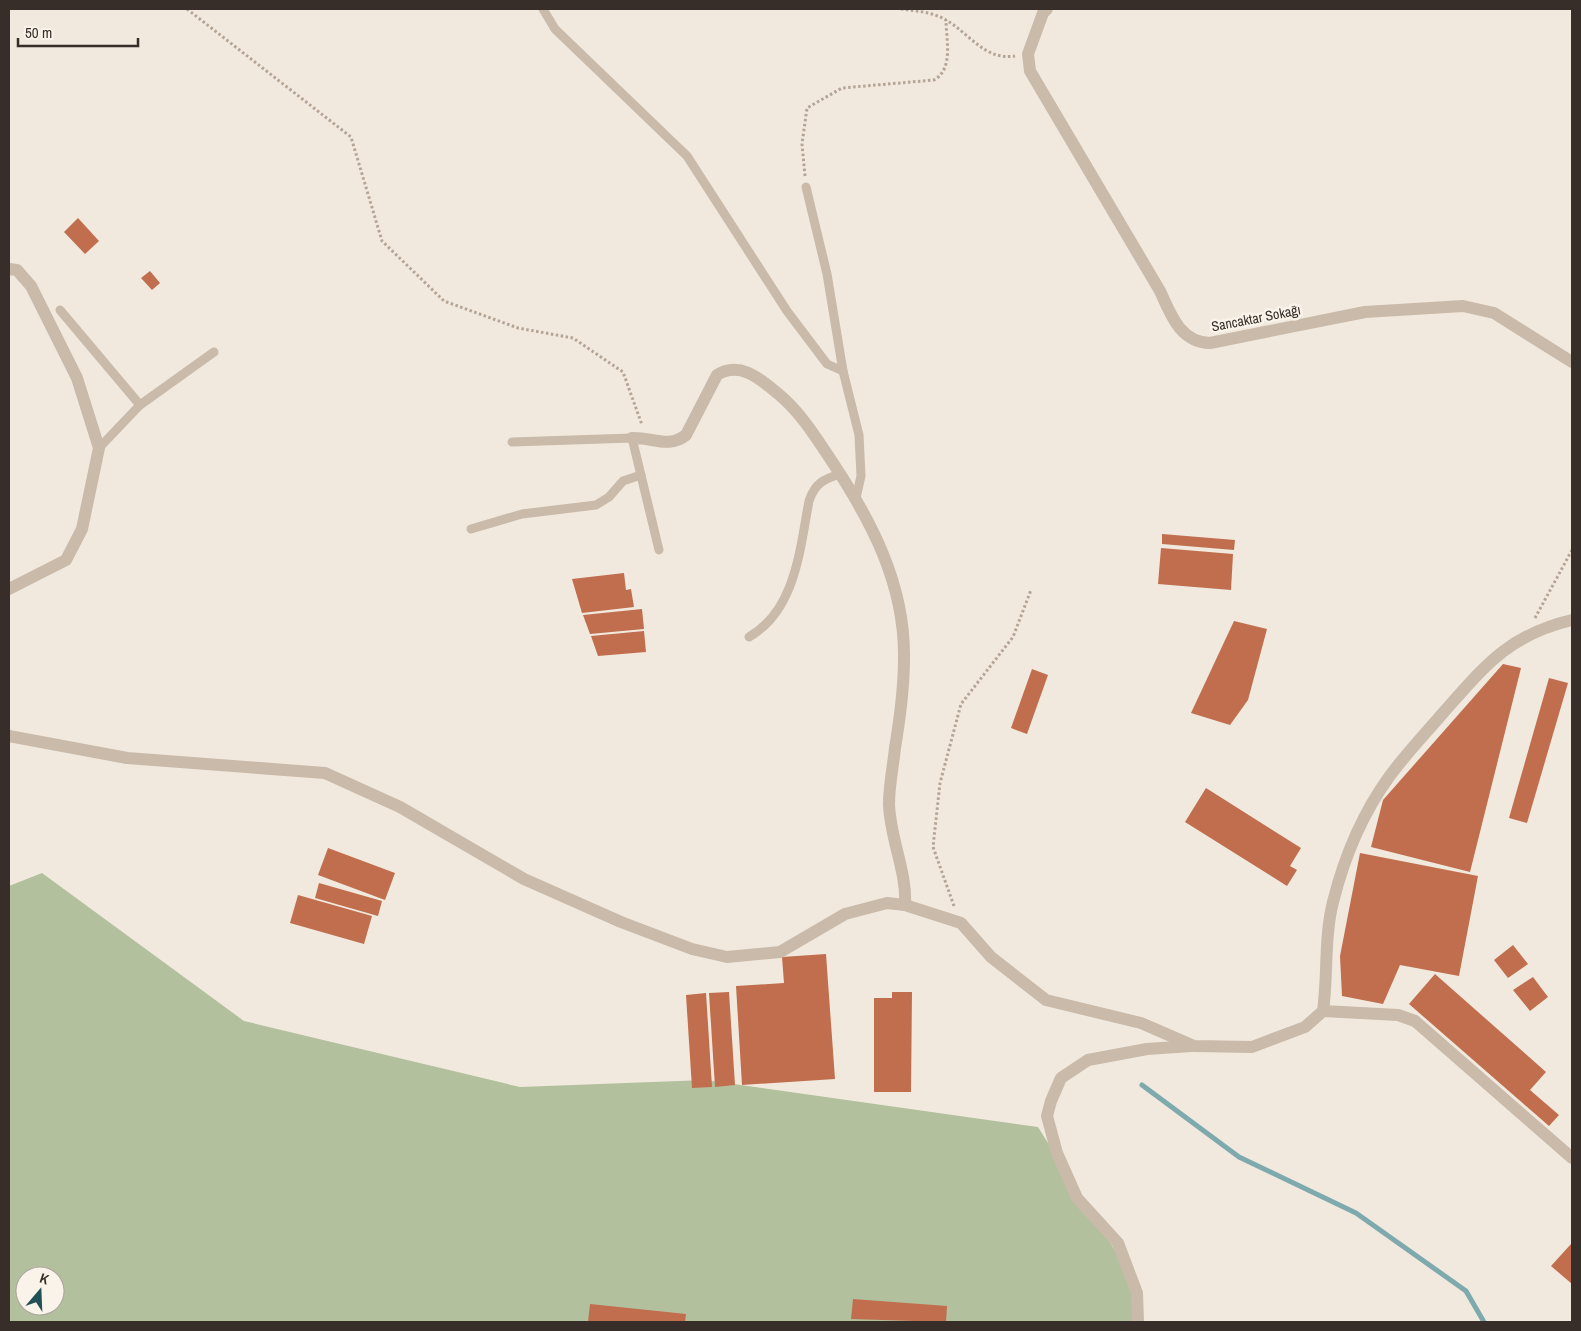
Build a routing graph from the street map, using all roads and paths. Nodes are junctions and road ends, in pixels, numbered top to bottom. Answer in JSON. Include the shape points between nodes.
{"nodes":[{"id":1,"x":187,"y":9,"type":"edge"},
{"id":2,"x":543,"y":9,"type":"edge"},
{"id":3,"x":901,"y":9,"type":"edge"},
{"id":4,"x":1047,"y":9,"type":"edge"},
{"id":5,"x":946,"y":20,"type":"junction"},
{"id":6,"x":1028,"y":54,"type":"junction"},
{"id":7,"x":806,"y":187,"type":"joint"},
{"id":8,"x":9,"y":269,"type":"edge"},
{"id":9,"x":60,"y":310,"type":"dead end"},
{"id":10,"x":214,"y":352,"type":"dead end"},
{"id":11,"x":1572,"y":362,"type":"edge"},
{"id":12,"x":843,"y":371,"type":"junction"},
{"id":13,"x":140,"y":405,"type":"junction"},
{"id":14,"x":632,"y":438,"type":"junction"},
{"id":15,"x":646,"y":438,"type":"junction"},
{"id":16,"x":512,"y":442,"type":"dead end"},
{"id":17,"x":99,"y":448,"type":"junction"},
{"id":18,"x":840,"y":474,"type":"junction"},
{"id":19,"x":641,"y":475,"type":"junction"},
{"id":20,"x":856,"y":498,"type":"junction"},
{"id":21,"x":471,"y":529,"type":"dead end"},
{"id":22,"x":660,"y":550,"type":"dead end"},
{"id":23,"x":1572,"y":550,"type":"edge"},
{"id":24,"x":9,"y":589,"type":"edge"},
{"id":25,"x":1031,"y":590,"type":"dead end"},
{"id":26,"x":1572,"y":620,"type":"edge"},
{"id":27,"x":749,"y":637,"type":"dead end"},
{"id":28,"x":1521,"y":638,"type":"junction"},
{"id":29,"x":9,"y":736,"type":"edge"},
{"id":30,"x":905,"y":904,"type":"junction"},
{"id":31,"x":961,"y":923,"type":"junction"},
{"id":32,"x":1323,"y":1011,"type":"junction"},
{"id":33,"x":1194,"y":1046,"type":"junction"},
{"id":34,"x":1572,"y":1158,"type":"edge"},
{"id":35,"x":1138,"y":1322,"type":"edge"}],
"edges":[{"from":1,"to":15,"type":"path","via":[[351,136],[382,241],[444,301],[518,328],[573,338],[623,372]]},
{"from":2,"to":12,"type":"lane","via":[[555,29],[687,156],[786,311],[827,364]]},
{"from":3,"to":5,"type":"path"},
{"from":4,"to":6,"type":"street"},
{"from":5,"to":6,"type":"path","via":[[991,54],[1009,57]]},
{"from":5,"to":7,"type":"path","via":[[946,66],[934,80],[842,88],[807,108],[802,144]]},
{"from":6,"to":11,"type":"street","name":"Sancaktar Sokağı","via":[[1030,71],[1173,319],[1192,339],[1210,343],[1365,312],[1463,306],[1499,316]]},
{"from":7,"to":12,"type":"lane","via":[[827,274]]},
{"from":8,"to":17,"type":"street","via":[[17,270],[31,286],[77,378]]},
{"from":9,"to":13,"type":"lane"},
{"from":10,"to":13,"type":"lane"},
{"from":12,"to":20,"type":"lane","via":[[861,454]]},
{"from":13,"to":17,"type":"lane"},
{"from":14,"to":15,"type":"street"},
{"from":14,"to":16,"type":"lane"},
{"from":14,"to":19,"type":"lane"},
{"from":15,"to":18,"type":"street","via":[[672,443],[680,440],[686,435],[717,375],[724,370],[742,370],[760,379],[782,397],[814,435]]},
{"from":17,"to":24,"type":"street","via":[[82,529],[66,560]]},
{"from":18,"to":20,"type":"street"},
{"from":18,"to":27,"type":"lane","via":[[823,480],[814,489],[786,595],[768,623]]},
{"from":19,"to":21,"type":"lane","via":[[623,480],[596,506],[522,514]]},
{"from":19,"to":22,"type":"lane"},
{"from":20,"to":30,"type":"street","via":[[890,568],[902,624],[901,708],[889,803],[891,828],[906,886]]},
{"from":23,"to":28,"type":"path"},
{"from":25,"to":31,"type":"path","via":[[1013,637],[961,704],[940,783],[933,847]]},
{"from":26,"to":28,"type":"street"},
{"from":28,"to":32,"type":"street","via":[[1488,662],[1389,776],[1370,806],[1333,902]]},
{"from":29,"to":30,"type":"street","via":[[127,758],[325,773],[400,807],[524,879],[683,946],[727,957],[780,952],[845,914],[887,903]]},
{"from":30,"to":31,"type":"street"},
{"from":31,"to":33,"type":"street","via":[[991,957],[1046,1000],[1141,1023]]},
{"from":32,"to":33,"type":"street","via":[[1305,1027],[1252,1047]]},
{"from":32,"to":34,"type":"street","via":[[1398,1015],[1415,1021]]},
{"from":33,"to":35,"type":"street","via":[[1147,1049],[1088,1060],[1061,1078],[1047,1116],[1057,1153],[1077,1198],[1118,1243],[1136,1294]]}]}
